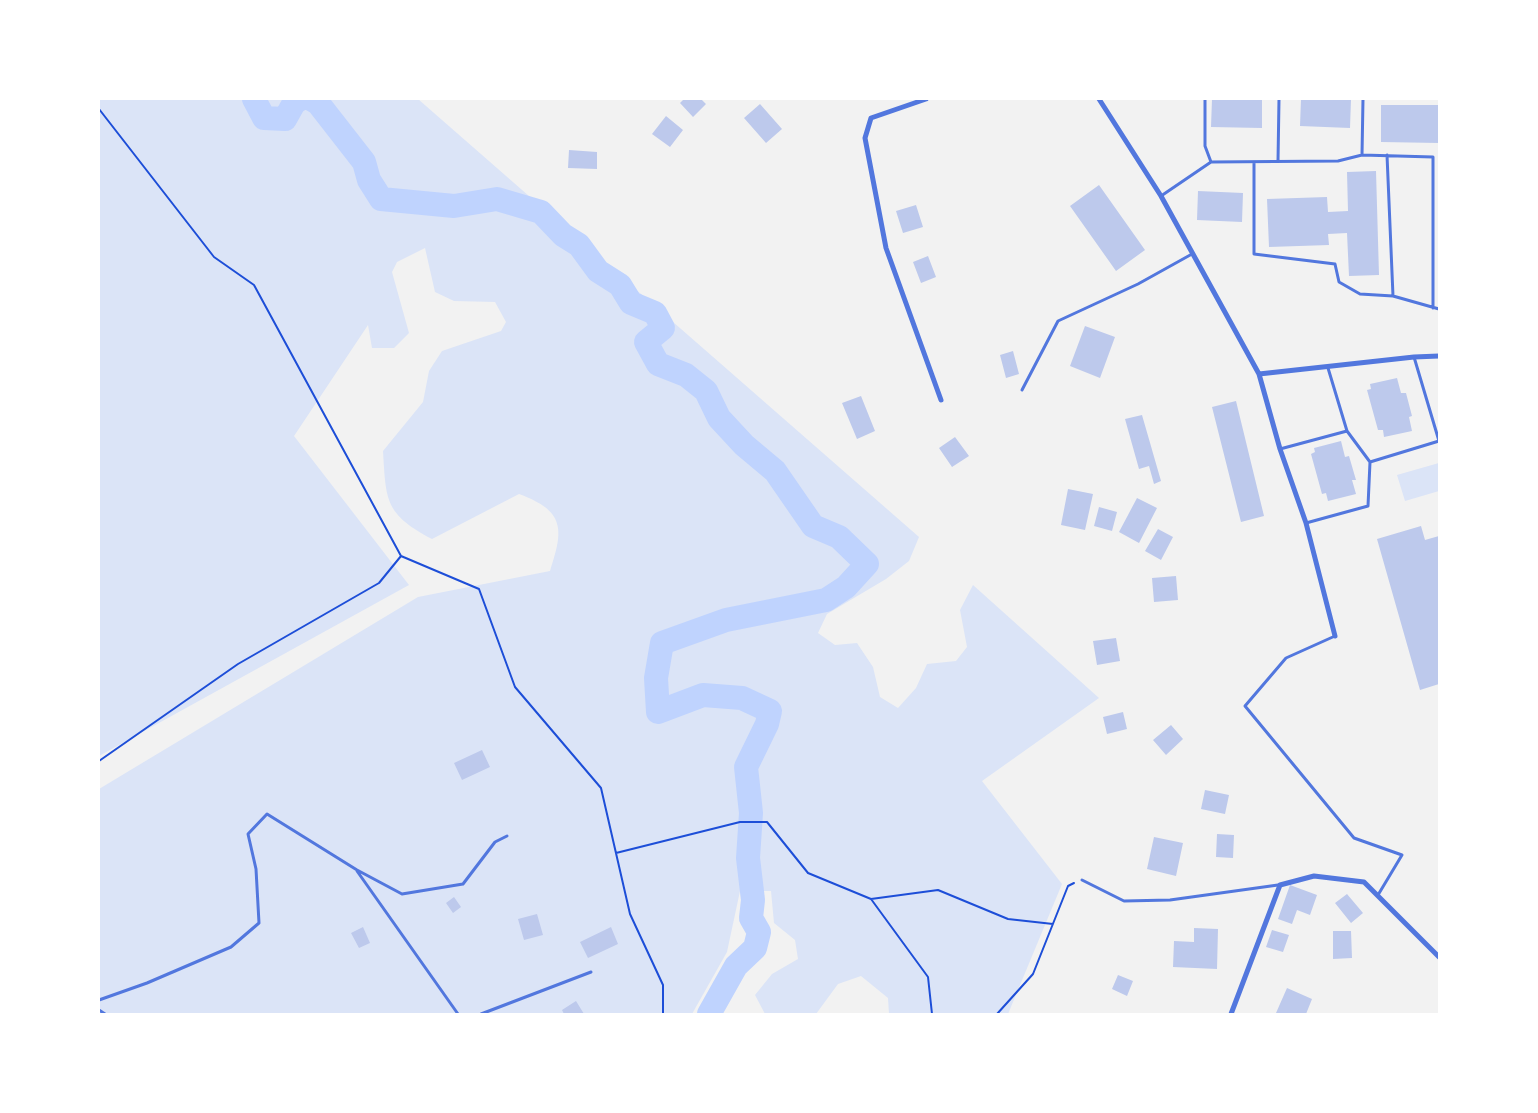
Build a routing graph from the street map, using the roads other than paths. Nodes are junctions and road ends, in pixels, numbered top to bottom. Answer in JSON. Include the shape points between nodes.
{"nodes":[{"id":1,"x":926,"y":99,"type":"edge"},
{"id":2,"x":1099,"y":99,"type":"edge"},
{"id":3,"x":1205,"y":99,"type":"edge"},
{"id":4,"x":1279,"y":99,"type":"edge"},
{"id":5,"x":1364,"y":99,"type":"edge"},
{"id":6,"x":1362,"y":155,"type":"junction"},
{"id":7,"x":1387,"y":155,"type":"junction"},
{"id":8,"x":1278,"y":161,"type":"junction"},
{"id":9,"x":1211,"y":162,"type":"junction"},
{"id":10,"x":1254,"y":163,"type":"junction"},
{"id":11,"x":1161,"y":196,"type":"junction"},
{"id":12,"x":1192,"y":254,"type":"junction"},
{"id":13,"x":1393,"y":296,"type":"junction"},
{"id":14,"x":1433,"y":308,"type":"junction"},
{"id":15,"x":1439,"y":309,"type":"edge"},
{"id":16,"x":1414,"y":357,"type":"junction"},
{"id":17,"x":1439,"y":357,"type":"edge"},
{"id":18,"x":1328,"y":368,"type":"junction"},
{"id":19,"x":1258,"y":374,"type":"junction"},
{"id":20,"x":1022,"y":390,"type":"dead end"},
{"id":21,"x":941,"y":400,"type":"dead end"},
{"id":22,"x":1347,"y":431,"type":"junction"},
{"id":23,"x":1280,"y":449,"type":"junction"},
{"id":24,"x":1370,"y":462,"type":"junction"},
{"id":25,"x":1306,"y":523,"type":"junction"},
{"id":26,"x":1335,"y":636,"type":"joint"},
{"id":27,"x":507,"y":836,"type":"dead end"},
{"id":28,"x":357,"y":870,"type":"junction"},
{"id":29,"x":1082,"y":880,"type":"road end"},
{"id":30,"x":1280,"y":885,"type":"junction"},
{"id":31,"x":1378,"y":895,"type":"junction"},
{"id":32,"x":1439,"y":957,"type":"edge"},
{"id":33,"x":591,"y":972,"type":"dead end"},
{"id":34,"x":99,"y":1000,"type":"edge"},
{"id":35,"x":99,"y":1010,"type":"edge"},
{"id":36,"x":105,"y":1014,"type":"edge"},
{"id":37,"x":458,"y":1014,"type":"edge"},
{"id":38,"x":481,"y":1014,"type":"edge"},
{"id":39,"x":1230,"y":1014,"type":"edge"}],
"edges":[{"from":1,"to":21,"type":"street","via":[[871,118],[864,138],[886,248]]},
{"from":2,"to":11,"type":"street"},
{"from":3,"to":9,"type":"lane","via":[[1205,146]]},
{"from":4,"to":8,"type":"lane"},
{"from":5,"to":6,"type":"lane"},
{"from":6,"to":7,"type":"lane"},
{"from":6,"to":8,"type":"lane","via":[[1338,161]]},
{"from":7,"to":13,"type":"lane"},
{"from":7,"to":14,"type":"lane","via":[[1434,157]]},
{"from":8,"to":10,"type":"lane"},
{"from":9,"to":10,"type":"lane"},
{"from":9,"to":11,"type":"lane"},
{"from":10,"to":13,"type":"lane","via":[[1254,254],[1335,264],[1339,282],[1360,294]]},
{"from":11,"to":12,"type":"street"},
{"from":12,"to":19,"type":"street"},
{"from":12,"to":20,"type":"lane","via":[[1058,321]]},
{"from":13,"to":14,"type":"lane"},
{"from":14,"to":15,"type":"lane"},
{"from":16,"to":17,"type":"street"},
{"from":16,"to":18,"type":"street"},
{"from":16,"to":24,"type":"lane","via":[[1439,441]]},
{"from":18,"to":19,"type":"street"},
{"from":18,"to":22,"type":"lane"},
{"from":19,"to":23,"type":"street"},
{"from":22,"to":23,"type":"lane"},
{"from":22,"to":24,"type":"lane"},
{"from":23,"to":25,"type":"street"},
{"from":24,"to":25,"type":"lane","via":[[1368,506]]},
{"from":25,"to":26,"type":"street"},
{"from":26,"to":31,"type":"lane","via":[[1286,658],[1245,706],[1354,838],[1402,855]]},
{"from":27,"to":28,"type":"lane","via":[[495,842],[464,884],[402,894]]},
{"from":28,"to":34,"type":"lane","via":[[267,814],[248,834],[256,869],[260,923],[231,947]]},
{"from":28,"to":37,"type":"lane"},
{"from":29,"to":30,"type":"lane","via":[[1124,901],[1170,900]]},
{"from":30,"to":31,"type":"street","via":[[1314,876],[1364,882]]},
{"from":30,"to":39,"type":"street"},
{"from":31,"to":32,"type":"street"},
{"from":33,"to":38,"type":"lane"},
{"from":35,"to":36,"type":"lane"}]}
